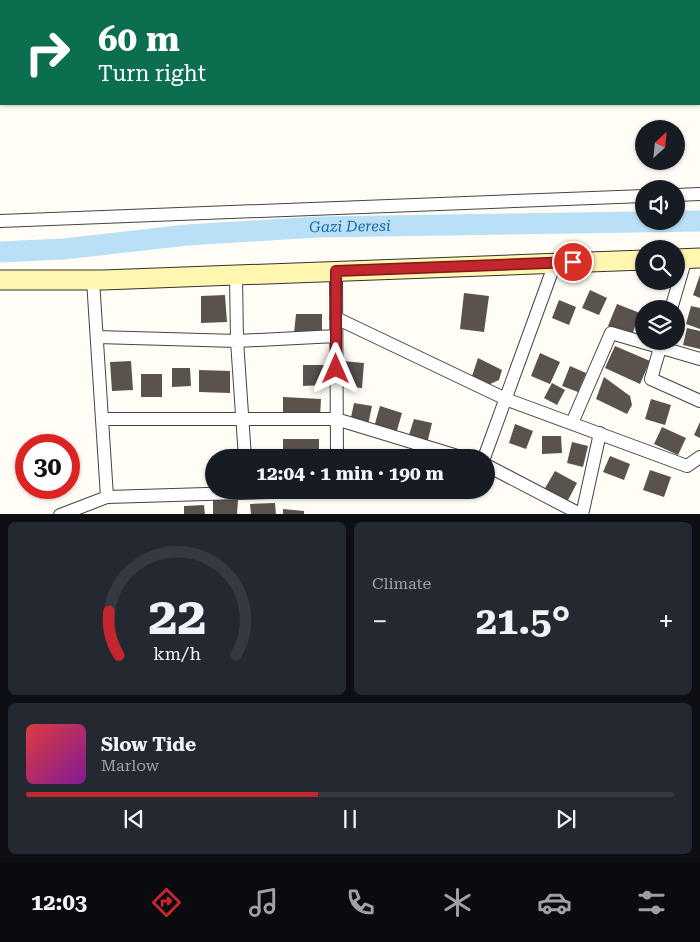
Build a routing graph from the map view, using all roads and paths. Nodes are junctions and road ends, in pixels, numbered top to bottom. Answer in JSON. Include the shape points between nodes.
{"nodes":[{"id":1,"x":685,"y":194,"type":"edge"},
{"id":2,"x":700,"y":194,"type":"edge"},
{"id":3,"x":635,"y":196,"type":"edge"},
{"id":4,"x":0,"y":221,"type":"edge"},
{"id":5,"x":688,"y":258,"type":"edge"},
{"id":6,"x":635,"y":260,"type":"edge"},
{"id":7,"x":555,"y":263,"type":"junction"},
{"id":8,"x":336,"y":271,"type":"junction"},
{"id":9,"x":236,"y":275,"type":"junction"},
{"id":10,"x":0,"y":280,"type":"edge"},
{"id":11,"x":93,"y":280,"type":"junction"},
{"id":12,"x":674,"y":300,"type":"edge"},
{"id":13,"x":336,"y":318,"type":"junction"},
{"id":14,"x":336,"y":336,"type":"junction"},
{"id":15,"x":97,"y":337,"type":"junction"},
{"id":16,"x":635,"y":338,"type":"edge"},
{"id":17,"x":237,"y":341,"type":"junction"},
{"id":18,"x":659,"y":350,"type":"edge"},
{"id":19,"x":677,"y":350,"type":"edge"},
{"id":20,"x":700,"y":359,"type":"edge"},
{"id":21,"x":506,"y":399,"type":"junction"},
{"id":22,"x":700,"y":401,"type":"edge"},
{"id":23,"x":242,"y":419,"type":"junction"},
{"id":24,"x":336,"y":419,"type":"junction"},
{"id":25,"x":102,"y":420,"type":"junction"},
{"id":26,"x":572,"y":424,"type":"junction"},
{"id":27,"x":600,"y":434,"type":"junction"},
{"id":28,"x":244,"y":449,"type":"edge"},
{"id":29,"x":337,"y":449,"type":"edge"},
{"id":30,"x":434,"y":449,"type":"edge"},
{"id":31,"x":487,"y":449,"type":"edge"},
{"id":32,"x":700,"y":457,"type":"edge"},
{"id":33,"x":495,"y":470,"type":"edge"},
{"id":34,"x":205,"y":494,"type":"edge"},
{"id":35,"x":107,"y":497,"type":"junction"},
{"id":36,"x":60,"y":514,"type":"edge"},
{"id":37,"x":582,"y":514,"type":"edge"}],
"edges":[{"from":1,"to":2,"type":"street"},
{"from":3,"to":4,"type":"street"},
{"from":5,"to":12,"type":"street"},
{"from":6,"to":7,"type":"main road"},
{"from":7,"to":8,"type":"main road"},
{"from":7,"to":21,"type":"street"},
{"from":8,"to":9,"type":"main road"},
{"from":8,"to":13,"type":"street"},
{"from":9,"to":11,"type":"main road"},
{"from":9,"to":17,"type":"street"},
{"from":10,"to":11,"type":"main road"},
{"from":11,"to":15,"type":"street"},
{"from":13,"to":14,"type":"street"},
{"from":13,"to":21,"type":"street"},
{"from":14,"to":17,"type":"street"},
{"from":14,"to":24,"type":"street"},
{"from":15,"to":17,"type":"street"},
{"from":15,"to":25,"type":"street"},
{"from":16,"to":26,"type":"street","via":[[610,333]]},
{"from":17,"to":23,"type":"street"},
{"from":18,"to":22,"type":"street","via":[[650,379]]},
{"from":19,"to":20,"type":"street"},
{"from":21,"to":26,"type":"street"},
{"from":21,"to":31,"type":"street"},
{"from":23,"to":24,"type":"street"},
{"from":23,"to":25,"type":"street"},
{"from":23,"to":28,"type":"street"},
{"from":24,"to":29,"type":"street"},
{"from":24,"to":30,"type":"street"},
{"from":25,"to":35,"type":"street"},
{"from":26,"to":27,"type":"street"},
{"from":27,"to":32,"type":"street","via":[[687,466]]},
{"from":27,"to":37,"type":"street"},
{"from":33,"to":37,"type":"street"},
{"from":34,"to":35,"type":"street"},
{"from":35,"to":36,"type":"street"}]}
